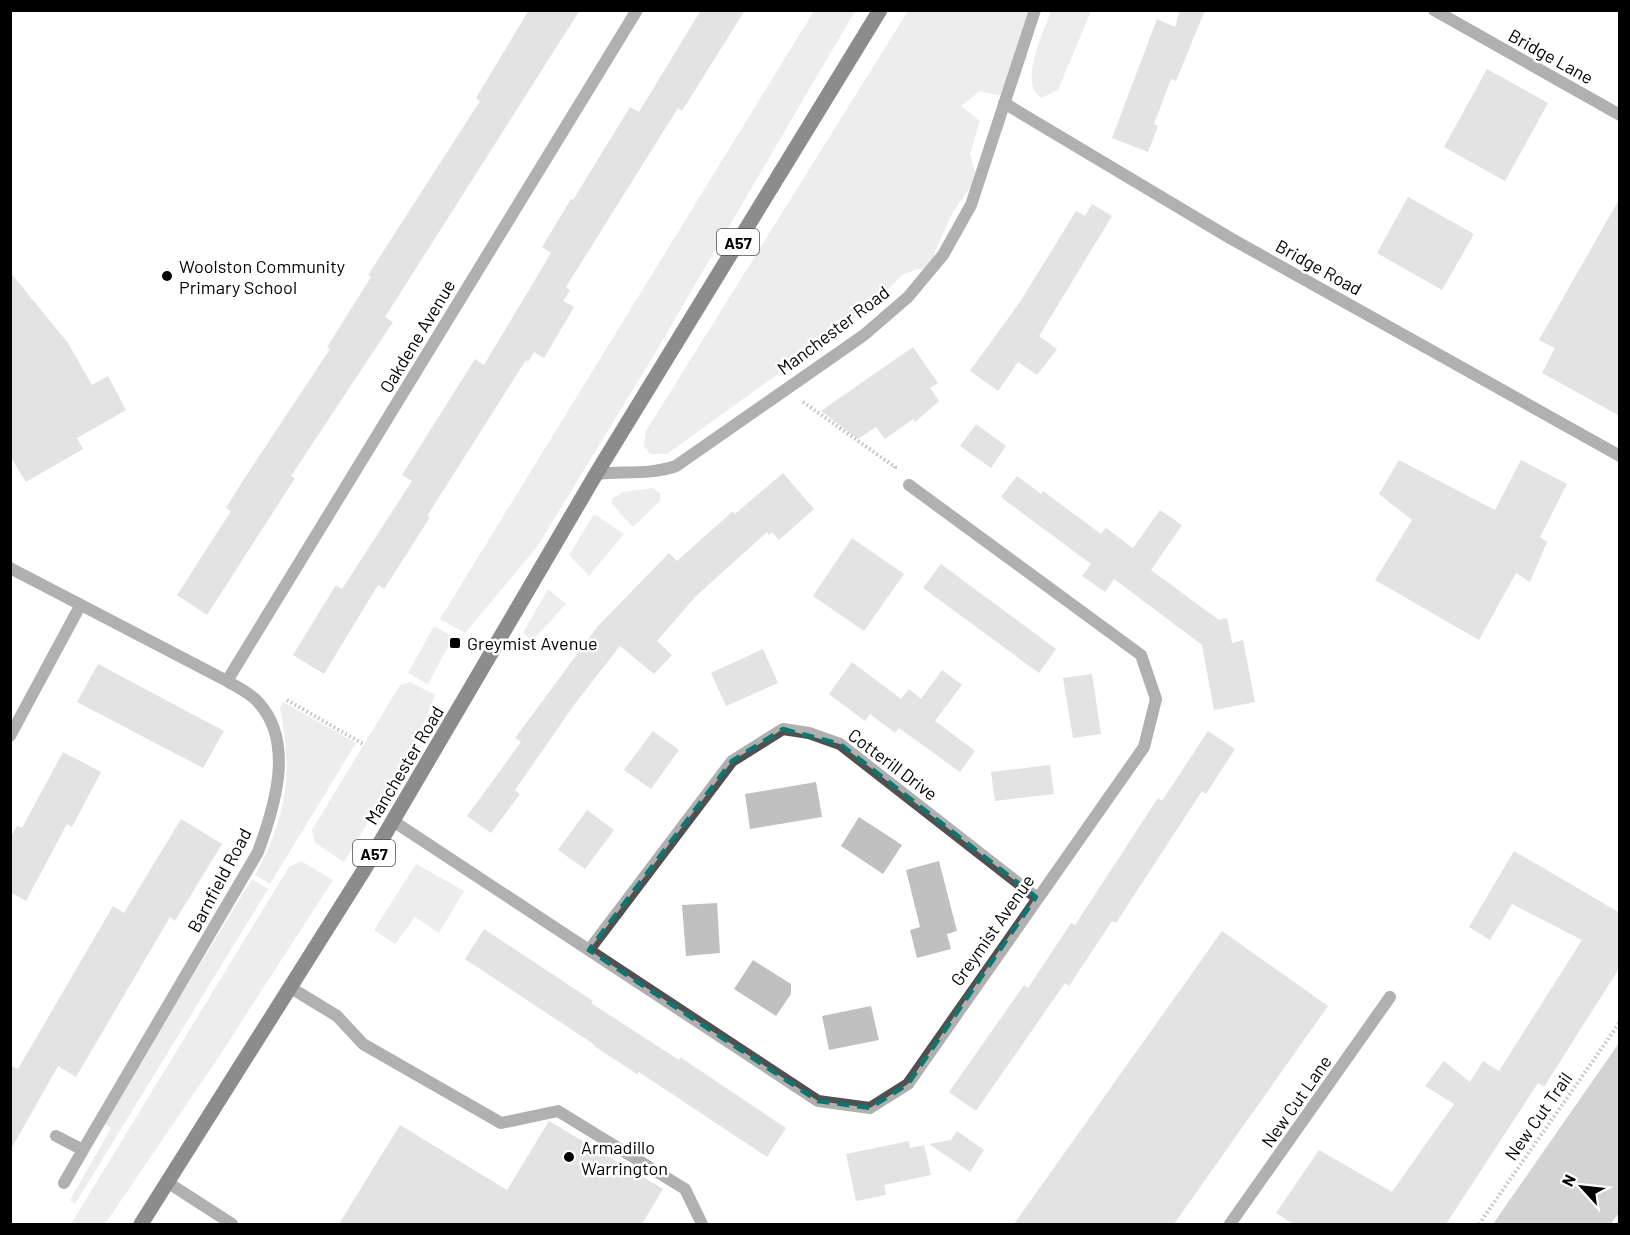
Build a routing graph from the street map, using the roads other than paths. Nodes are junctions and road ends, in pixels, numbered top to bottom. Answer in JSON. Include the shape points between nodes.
{"nodes":[{"id":1,"x":638,"y":10,"type":"edge"},
{"id":2,"x":880,"y":10,"type":"edge"},
{"id":3,"x":1035,"y":10,"type":"edge"},
{"id":4,"x":1434,"y":10,"type":"edge"},
{"id":5,"x":1004,"y":103,"type":"junction"},
{"id":6,"x":1620,"y":115,"type":"edge"},
{"id":7,"x":1620,"y":456,"type":"edge"},
{"id":8,"x":596,"y":474,"type":"junction"},
{"id":9,"x":909,"y":485,"type":"road end"},
{"id":10,"x":10,"y":568,"type":"edge"},
{"id":11,"x":80,"y":606,"type":"junction"},
{"id":12,"x":227,"y":681,"type":"junction"},
{"id":13,"x":10,"y":736,"type":"edge"},
{"id":14,"x":393,"y":821,"type":"junction"},
{"id":15,"x":1036,"y":897,"type":"junction"},
{"id":16,"x":589,"y":950,"type":"junction"},
{"id":17,"x":291,"y":988,"type":"junction"},
{"id":18,"x":1390,"y":997,"type":"dead end"},
{"id":19,"x":56,"y":1136,"type":"dead end"},
{"id":20,"x":83,"y":1150,"type":"junction"},
{"id":21,"x":167,"y":1182,"type":"junction"},
{"id":22,"x":64,"y":1183,"type":"dead end"},
{"id":23,"x":141,"y":1224,"type":"edge"},
{"id":24,"x":232,"y":1224,"type":"edge"},
{"id":25,"x":702,"y":1224,"type":"edge"},
{"id":26,"x":1230,"y":1224,"type":"edge"}],
"edges":[{"from":1,"to":12,"type":"street","name":"Oakdene Avenue"},
{"from":2,"to":8,"type":"main road","name":"Manchester Road","number":"A57"},
{"from":3,"to":5,"type":"street","name":"Manchester Road"},
{"from":4,"to":6,"type":"street","name":"Bridge Lane"},
{"from":5,"to":7,"type":"street","name":"Bridge Road","via":[[1230,238]]},
{"from":5,"to":8,"type":"street","name":"Manchester Road","via":[[971,205],[943,255],[908,297],[864,335],[676,466],[659,472],[626,470]]},
{"from":8,"to":14,"type":"main road","name":"Manchester Road","number":"A57"},
{"from":9,"to":15,"type":"street","name":"Greymist Avenue","via":[[1141,655],[1156,699],[1144,747]]},
{"from":10,"to":11,"type":"street","name":"Barnfield Road"},
{"from":11,"to":12,"type":"street","name":"Barnfield Road"},
{"from":11,"to":13,"type":"street"},
{"from":12,"to":20,"type":"street","name":"Barnfield Road","via":[[256,699],[275,732],[278,777],[267,829],[247,874]]},
{"from":14,"to":16,"type":"street","name":"Greymist Avenue"},
{"from":14,"to":17,"type":"main road","name":"Manchester Road","number":"A57"},
{"from":15,"to":16,"type":"street","name":"Greymist Avenue","via":[[908,1084],[870,1108],[818,1101]]},
{"from":15,"to":16,"type":"street","name":"Cotterill Drive","via":[[840,744],[783,729],[732,761]]},
{"from":17,"to":21,"type":"main road","name":"Manchester Road","number":"A57"},
{"from":17,"to":25,"type":"street","via":[[337,1016],[363,1044],[501,1123],[558,1111],[685,1189]]},
{"from":18,"to":26,"type":"street","name":"New Cut Lane"},
{"from":19,"to":20,"type":"street"},
{"from":20,"to":22,"type":"street","name":"Barnfield Road"},
{"from":21,"to":23,"type":"main road","name":"Manchester Road","number":"A57"},
{"from":21,"to":24,"type":"street"}]}
